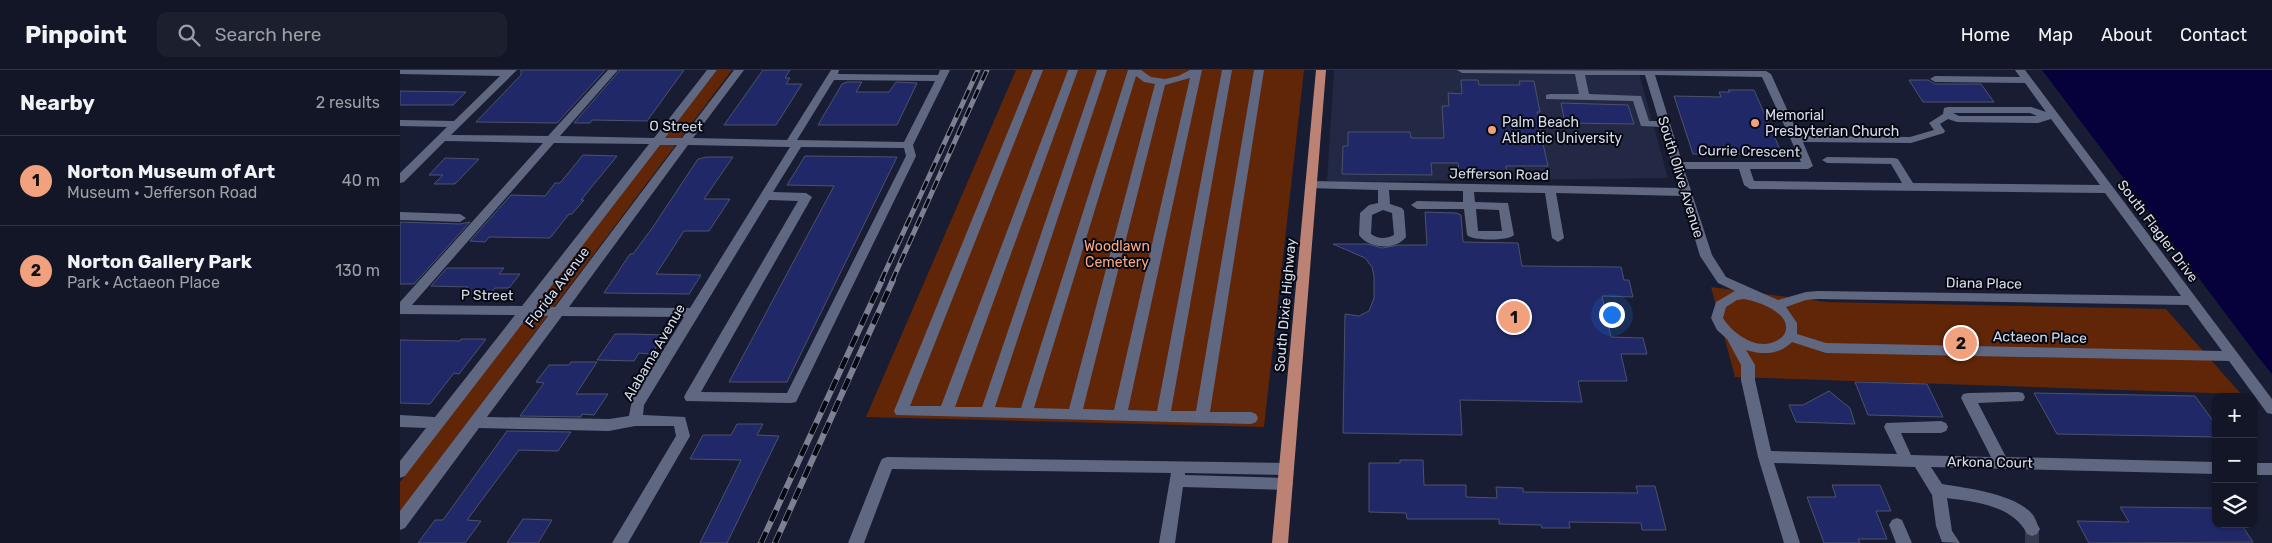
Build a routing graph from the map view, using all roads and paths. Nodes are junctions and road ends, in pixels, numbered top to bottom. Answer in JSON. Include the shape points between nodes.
{"nodes":[{"id":1,"x":613,"y":70,"type":"edge"},
{"id":2,"x":712,"y":70,"type":"edge"},
{"id":3,"x":739,"y":70,"type":"edge"},
{"id":4,"x":1038,"y":70,"type":"edge"},
{"id":5,"x":1073,"y":70,"type":"edge"},
{"id":6,"x":1102,"y":70,"type":"edge"},
{"id":7,"x":1134,"y":70,"type":"edge"},
{"id":8,"x":1196,"y":70,"type":"edge"},
{"id":9,"x":1227,"y":70,"type":"edge"},
{"id":10,"x":1259,"y":70,"type":"edge"},
{"id":11,"x":1321,"y":70,"type":"edge"},
{"id":12,"x":1462,"y":70,"type":"edge"},
{"id":13,"x":2020,"y":70,"type":"edge"},
{"id":14,"x":400,"y":71,"type":"edge"},
{"id":15,"x":1544,"y":71,"type":"edge"},
{"id":16,"x":1648,"y":71,"type":"edge"},
{"id":17,"x":510,"y":72,"type":"edge"},
{"id":18,"x":1579,"y":72,"type":"junction"},
{"id":19,"x":1759,"y":73,"type":"edge"},
{"id":20,"x":834,"y":74,"type":"edge"},
{"id":21,"x":943,"y":74,"type":"edge"},
{"id":22,"x":1935,"y":79,"type":"dead end"},
{"id":23,"x":2028,"y":80,"type":"junction"},
{"id":24,"x":1161,"y":82,"type":"junction"},
{"id":25,"x":1550,"y":97,"type":"dead end"},
{"id":26,"x":1585,"y":97,"type":"junction"},
{"id":27,"x":2050,"y":116,"type":"junction"},
{"id":28,"x":400,"y":122,"type":"edge"},
{"id":29,"x":411,"y":123,"type":"junction"},
{"id":30,"x":456,"y":124,"type":"junction"},
{"id":31,"x":1665,"y":124,"type":"junction"},
{"id":32,"x":400,"y":133,"type":"edge"},
{"id":33,"x":443,"y":138,"type":"junction"},
{"id":34,"x":1796,"y":139,"type":"junction"},
{"id":35,"x":551,"y":140,"type":"junction"},
{"id":36,"x":657,"y":141,"type":"junction"},
{"id":37,"x":684,"y":142,"type":"junction"},
{"id":38,"x":794,"y":143,"type":"junction"},
{"id":39,"x":908,"y":144,"type":"junction"},
{"id":40,"x":1827,"y":160,"type":"dead end"},
{"id":41,"x":1678,"y":165,"type":"junction"},
{"id":42,"x":1742,"y":166,"type":"junction"},
{"id":43,"x":400,"y":179,"type":"edge"},
{"id":44,"x":1312,"y":185,"type":"junction"},
{"id":45,"x":1383,"y":186,"type":"junction"},
{"id":46,"x":1910,"y":187,"type":"junction"},
{"id":47,"x":1468,"y":188,"type":"junction"},
{"id":48,"x":2108,"y":189,"type":"junction"},
{"id":49,"x":1550,"y":190,"type":"junction"},
{"id":50,"x":1687,"y":192,"type":"junction"},
{"id":51,"x":766,"y":196,"type":"junction"},
{"id":52,"x":1417,"y":205,"type":"dead end"},
{"id":53,"x":1384,"y":206,"type":"dead end"},
{"id":54,"x":400,"y":216,"type":"edge"},
{"id":55,"x":460,"y":218,"type":"dead end"},
{"id":56,"x":1558,"y":238,"type":"dead end"},
{"id":57,"x":1722,"y":280,"type":"junction"},
{"id":58,"x":1756,"y":296,"type":"junction"},
{"id":59,"x":2192,"y":301,"type":"junction"},
{"id":60,"x":1720,"y":305,"type":"junction"},
{"id":61,"x":1777,"y":305,"type":"junction"},
{"id":62,"x":400,"y":309,"type":"edge"},
{"id":63,"x":525,"y":311,"type":"junction"},
{"id":64,"x":558,"y":312,"type":"junction"},
{"id":65,"x":693,"y":313,"type":"junction"},
{"id":66,"x":1790,"y":337,"type":"junction"},
{"id":67,"x":1733,"y":339,"type":"junction"},
{"id":68,"x":1769,"y":348,"type":"junction"},
{"id":69,"x":2231,"y":356,"type":"junction"},
{"id":70,"x":1748,"y":366,"type":"junction"},
{"id":71,"x":2018,"y":397,"type":"dead end"},
{"id":72,"x":2272,"y":409,"type":"edge"},
{"id":73,"x":946,"y":412,"type":"junction"},
{"id":74,"x":986,"y":412,"type":"junction"},
{"id":75,"x":1026,"y":413,"type":"junction"},
{"id":76,"x":1075,"y":414,"type":"junction"},
{"id":77,"x":1120,"y":415,"type":"junction"},
{"id":78,"x":1163,"y":416,"type":"junction"},
{"id":79,"x":1202,"y":417,"type":"junction"},
{"id":80,"x":1251,"y":418,"type":"dead end"},
{"id":81,"x":635,"y":420,"type":"junction"},
{"id":82,"x":400,"y":421,"type":"edge"},
{"id":83,"x":476,"y":422,"type":"junction"},
{"id":84,"x":438,"y":423,"type":"junction"},
{"id":85,"x":1941,"y":427,"type":"dead end"},
{"id":86,"x":1765,"y":457,"type":"junction"},
{"id":87,"x":1913,"y":461,"type":"junction"},
{"id":88,"x":2002,"y":463,"type":"junction"},
{"id":89,"x":2212,"y":468,"type":"edge"},
{"id":90,"x":2257,"y":469,"type":"edge"},
{"id":91,"x":2272,"y":469,"type":"edge"},
{"id":92,"x":400,"y":472,"type":"edge"},
{"id":93,"x":1178,"y":474,"type":"junction"},
{"id":94,"x":1286,"y":476,"type":"junction"},
{"id":95,"x":1937,"y":490,"type":"junction"},
{"id":96,"x":400,"y":523,"type":"edge"},
{"id":97,"x":1897,"y":525,"type":"dead end"},
{"id":98,"x":2032,"y":529,"type":"tunnel mouth"},
{"id":99,"x":620,"y":543,"type":"edge"},
{"id":100,"x":856,"y":543,"type":"edge"},
{"id":101,"x":1167,"y":543,"type":"edge"},
{"id":102,"x":1280,"y":543,"type":"edge"},
{"id":103,"x":1792,"y":543,"type":"edge"},
{"id":104,"x":1904,"y":543,"type":"edge"},
{"id":105,"x":1952,"y":543,"type":"edge"}],
"edges":[{"from":1,"to":35,"type":"street"},
{"from":2,"to":36,"type":"street","name":"Florida Avenue"},
{"from":3,"to":37,"type":"street","name":"Florida Avenue"},
{"from":4,"to":73,"type":"street","via":[[902,411]]},
{"from":5,"to":73,"type":"street"},
{"from":6,"to":74,"type":"street"},
{"from":7,"to":24,"type":"street","via":[[1142,77]]},
{"from":7,"to":75,"type":"street"},
{"from":8,"to":24,"type":"street","via":[[1183,78]]},
{"from":8,"to":77,"type":"street"},
{"from":9,"to":78,"type":"street"},
{"from":10,"to":79,"type":"street"},
{"from":11,"to":44,"type":"main road","name":"South Dixie Highway"},
{"from":12,"to":15,"type":"street"},
{"from":13,"to":23,"type":"street","name":"South Flagler Drive"},
{"from":14,"to":17,"type":"street"},
{"from":15,"to":18,"type":"street"},
{"from":16,"to":18,"type":"street"},
{"from":16,"to":19,"type":"street"},
{"from":16,"to":31,"type":"street","name":"South Olive Avenue"},
{"from":17,"to":30,"type":"street"},
{"from":18,"to":26,"type":"street"},
{"from":19,"to":34,"type":"street","name":"Currie Crescent"},
{"from":20,"to":21,"type":"street"},
{"from":20,"to":38,"type":"street","name":"Alabama Avenue"},
{"from":21,"to":39,"type":"street"},
{"from":22,"to":23,"type":"street"},
{"from":23,"to":27,"type":"street","name":"South Flagler Drive"},
{"from":24,"to":76,"type":"street"},
{"from":25,"to":26,"type":"street"},
{"from":26,"to":31,"type":"street","via":[[1636,98],[1645,124]]},
{"from":27,"to":34,"type":"street","via":[[2038,120],[1957,119],[1948,115],[1934,123],[1940,132],[1911,140]]},
{"from":27,"to":48,"type":"street","name":"South Flagler Drive"},
{"from":28,"to":29,"type":"street"},
{"from":29,"to":30,"type":"street"},
{"from":29,"to":32,"type":"street"},
{"from":30,"to":33,"type":"street"},
{"from":31,"to":41,"type":"street","name":"South Olive Avenue"},
{"from":33,"to":35,"type":"street","name":"O Street"},
{"from":33,"to":43,"type":"street"},
{"from":34,"to":42,"type":"street","name":"Currie Crescent","via":[[1808,166]]},
{"from":35,"to":36,"type":"street","name":"O Street"},
{"from":35,"to":62,"type":"street"},
{"from":36,"to":37,"type":"street","name":"O Street"},
{"from":36,"to":63,"type":"street","name":"Florida Avenue"},
{"from":37,"to":38,"type":"street","name":"O Street"},
{"from":37,"to":64,"type":"street","name":"Florida Avenue"},
{"from":38,"to":39,"type":"street","name":"O Street"},
{"from":38,"to":51,"type":"street","name":"Alabama Avenue"},
{"from":39,"to":51,"type":"street","via":[[911,156],[790,398],[691,397],[806,197]]},
{"from":40,"to":46,"type":"street","via":[[1894,161]]},
{"from":41,"to":42,"type":"street","name":"Currie Crescent"},
{"from":41,"to":50,"type":"street","name":"South Olive Avenue"},
{"from":42,"to":46,"type":"street","via":[[1750,185]]},
{"from":44,"to":45,"type":"street","name":"Jefferson Road"},
{"from":44,"to":94,"type":"main road","name":"South Dixie Highway"},
{"from":45,"to":47,"type":"street","name":"Jefferson Road"},
{"from":45,"to":53,"type":"street"},
{"from":46,"to":48,"type":"street"},
{"from":47,"to":49,"type":"street","name":"Jefferson Road"},
{"from":47,"to":52,"type":"street","via":[[1470,206]]},
{"from":48,"to":59,"type":"street","name":"South Flagler Drive"},
{"from":49,"to":50,"type":"street","name":"Jefferson Road"},
{"from":49,"to":56,"type":"street"},
{"from":50,"to":57,"type":"street","name":"South Olive Avenue","via":[[1706,256]]},
{"from":51,"to":65,"type":"street","name":"Alabama Avenue"},
{"from":54,"to":55,"type":"street"},
{"from":57,"to":58,"type":"street"},
{"from":57,"to":60,"type":"street","via":[[1718,283]]},
{"from":58,"to":60,"type":"street","via":[[1734,296]]},
{"from":58,"to":61,"type":"street"},
{"from":59,"to":61,"type":"street","name":"Diana Place","via":[[1818,295]]},
{"from":59,"to":69,"type":"street","name":"South Flagler Drive"},
{"from":60,"to":67,"type":"street","via":[[1717,318]]},
{"from":61,"to":66,"type":"street","via":[[1790,321]]},
{"from":62,"to":63,"type":"street","name":"P Street"},
{"from":63,"to":64,"type":"street","name":"P Street"},
{"from":63,"to":84,"type":"street","name":"Florida Avenue"},
{"from":64,"to":65,"type":"street","name":"P Street"},
{"from":64,"to":83,"type":"street","name":"Florida Avenue"},
{"from":65,"to":81,"type":"street","name":"Alabama Avenue","via":[[637,404]]},
{"from":66,"to":68,"type":"street"},
{"from":66,"to":69,"type":"street","name":"Actaeon Place","via":[[1826,348]]},
{"from":67,"to":68,"type":"street"},
{"from":67,"to":70,"type":"street"},
{"from":68,"to":70,"type":"street","via":[[1755,356]]},
{"from":69,"to":72,"type":"street","name":"South Flagler Drive"},
{"from":70,"to":86,"type":"street","via":[[1748,380]]},
{"from":71,"to":88,"type":"street","via":[[1968,398]]},
{"from":73,"to":74,"type":"street"},
{"from":74,"to":75,"type":"street"},
{"from":75,"to":76,"type":"street"},
{"from":76,"to":77,"type":"street"},
{"from":77,"to":78,"type":"street"},
{"from":78,"to":79,"type":"street"},
{"from":79,"to":80,"type":"street"},
{"from":81,"to":83,"type":"street","via":[[609,425]]},
{"from":81,"to":99,"type":"street","name":"Alabama Avenue","via":[[680,422],[683,436]]},
{"from":82,"to":84,"type":"street"},
{"from":83,"to":96,"type":"street","name":"Florida Avenue"},
{"from":84,"to":92,"type":"street","name":"Florida Avenue"},
{"from":85,"to":87,"type":"street","via":[[1891,426]]},
{"from":86,"to":87,"type":"street","name":"Arkona Court"},
{"from":86,"to":103,"type":"street"},
{"from":87,"to":88,"type":"street","name":"Arkona Court"},
{"from":87,"to":95,"type":"street"},
{"from":88,"to":89,"type":"street","name":"Arkona Court"},
{"from":90,"to":91,"type":"street"},
{"from":93,"to":94,"type":"street"},
{"from":93,"to":100,"type":"street","via":[[887,463]]},
{"from":93,"to":101,"type":"street"},
{"from":94,"to":102,"type":"main road","name":"South Dixie Highway"},
{"from":95,"to":98,"type":"street","via":[[1993,500],[2016,510]]},
{"from":95,"to":105,"type":"street","via":[[1941,520]]},
{"from":97,"to":104,"type":"street"}]}
